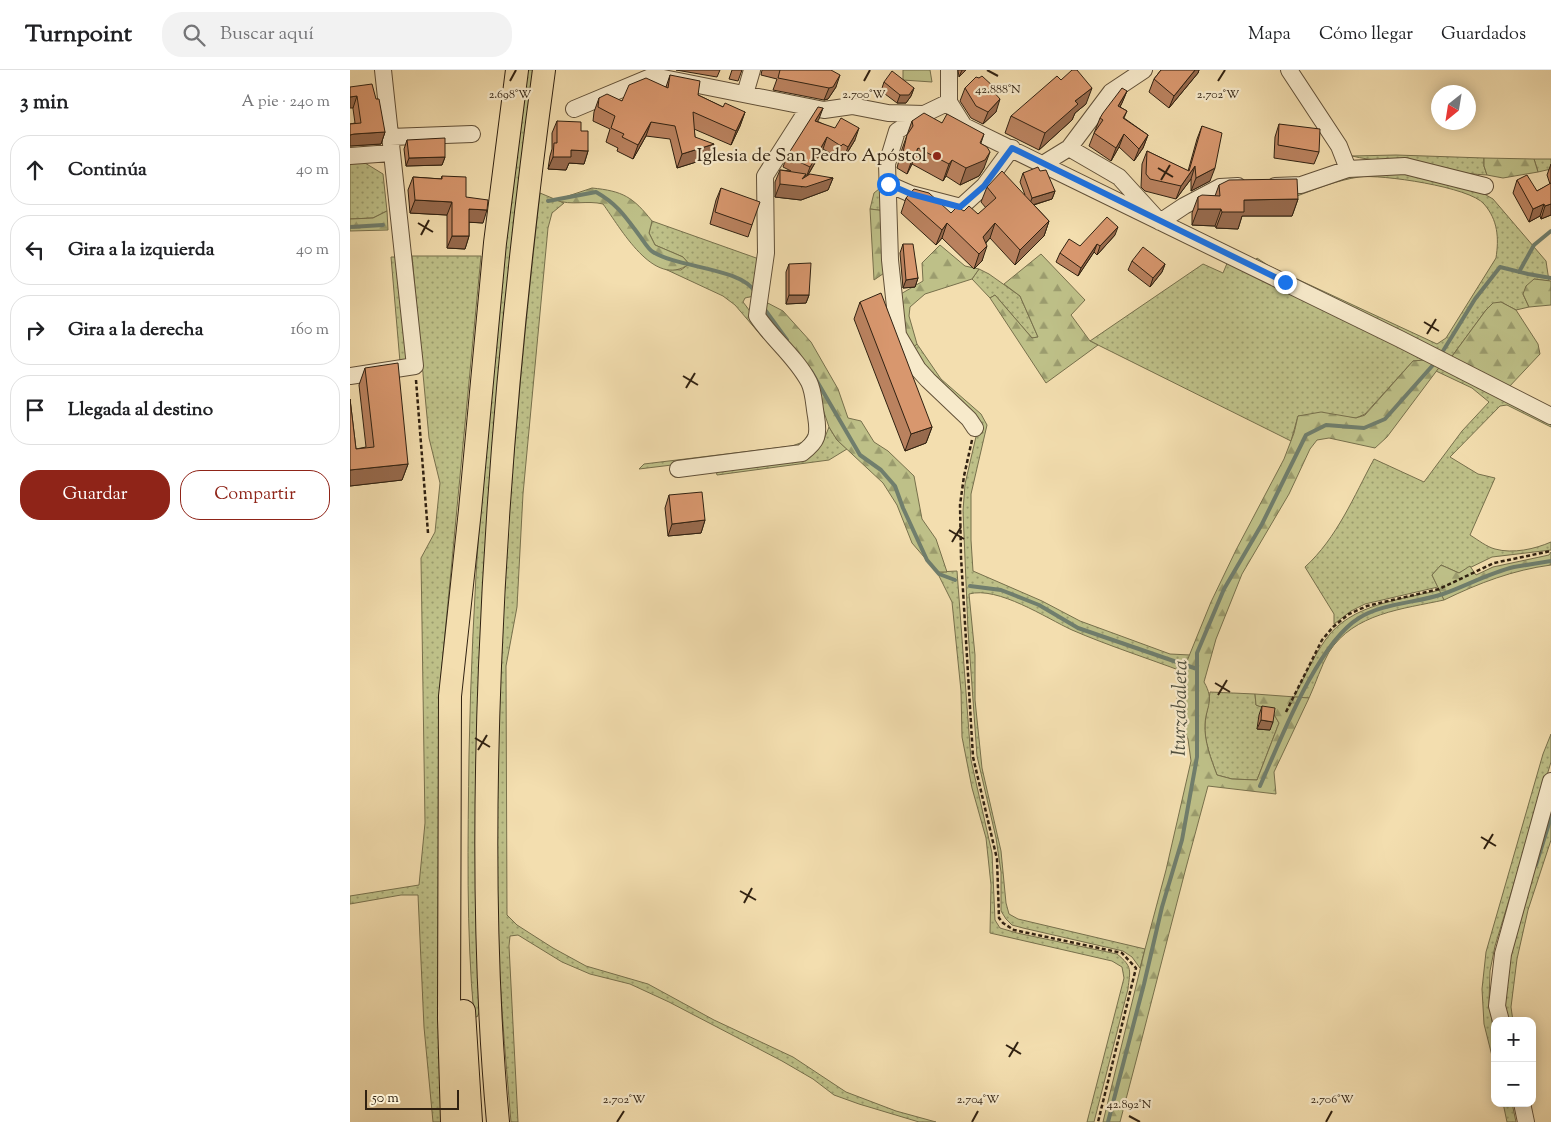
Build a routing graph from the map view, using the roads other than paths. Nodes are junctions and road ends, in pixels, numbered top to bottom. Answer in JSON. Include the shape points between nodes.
{"nodes":[{"id":1,"x":383,"y":70,"type":"edge"},
{"id":2,"x":517,"y":70,"type":"edge"},
{"id":3,"x":544,"y":70,"type":"edge"},
{"id":4,"x":752,"y":70,"type":"edge"},
{"id":5,"x":949,"y":70,"type":"edge"},
{"id":6,"x":1144,"y":70,"type":"edge"},
{"id":7,"x":1289,"y":70,"type":"edge"},
{"id":8,"x":745,"y":94,"type":"junction"},
{"id":9,"x":949,"y":102,"type":"junction"},
{"id":10,"x":809,"y":107,"type":"junction"},
{"id":11,"x":574,"y":109,"type":"dead end"},
{"id":12,"x":924,"y":114,"type":"junction"},
{"id":13,"x":472,"y":134,"type":"dead end"},
{"id":14,"x":391,"y":145,"type":"junction"},
{"id":15,"x":1012,"y":148,"type":"junction"},
{"id":16,"x":1069,"y":148,"type":"junction"},
{"id":17,"x":350,"y":156,"type":"edge"},
{"id":18,"x":1043,"y":164,"type":"junction"},
{"id":19,"x":1348,"y":168,"type":"junction"},
{"id":20,"x":888,"y":184,"type":"junction"},
{"id":21,"x":1486,"y":186,"type":"dead end"},
{"id":22,"x":1160,"y":222,"type":"junction"},
{"id":23,"x":350,"y":376,"type":"edge"},
{"id":24,"x":1551,"y":416,"type":"edge"},
{"id":25,"x":974,"y":428,"type":"road end"},
{"id":26,"x":678,"y":469,"type":"dead end"},
{"id":27,"x":470,"y":510,"type":"junction"},
{"id":28,"x":1551,"y":781,"type":"edge"},
{"id":29,"x":1500,"y":1017,"type":"edge"},
{"id":30,"x":467,"y":1066,"type":"junction"},
{"id":31,"x":494,"y":1066,"type":"junction"},
{"id":32,"x":1523,"y":1107,"type":"edge"},
{"id":33,"x":452,"y":1122,"type":"edge"},
{"id":34,"x":471,"y":1122,"type":"edge"},
{"id":35,"x":498,"y":1122,"type":"edge"},
{"id":36,"x":1526,"y":1122,"type":"edge"}],
"edges":[{"from":1,"to":14,"type":"street"},
{"from":2,"to":27,"type":"highway","via":[[495,243]]},
{"from":3,"to":31,"type":"highway","via":[[512,337],[494,566],[486,780]]},
{"from":4,"to":8,"type":"street"},
{"from":5,"to":9,"type":"street"},
{"from":6,"to":16,"type":"street","via":[[1111,92]]},
{"from":7,"to":19,"type":"street","via":[[1339,146]]},
{"from":8,"to":10,"type":"street"},
{"from":8,"to":11,"type":"street","via":[[653,76]]},
{"from":9,"to":12,"type":"street"},
{"from":9,"to":15,"type":"street","via":[[964,126]]},
{"from":10,"to":12,"type":"street","via":[[824,110],[852,106],[888,114]]},
{"from":10,"to":26,"type":"street","via":[[765,176],[766,253],[756,316],[809,383],[818,432],[811,446],[802,453]]},
{"from":12,"to":20,"type":"street","via":[[896,131],[887,164]]},
{"from":13,"to":14,"type":"street"},
{"from":14,"to":17,"type":"street"},
{"from":14,"to":23,"type":"street","via":[[415,366]]},
{"from":15,"to":18,"type":"street"},
{"from":15,"to":20,"type":"street","via":[[984,186],[960,207],[911,194]]},
{"from":16,"to":18,"type":"street"},
{"from":16,"to":22,"type":"street","via":[[1119,177]]},
{"from":18,"to":22,"type":"street"},
{"from":19,"to":21,"type":"street","via":[[1406,166]]},
{"from":19,"to":22,"type":"street","via":[[1300,185],[1220,187]]},
{"from":20,"to":25,"type":"street","via":[[890,260],[898,335],[918,369],[969,419]]},
{"from":22,"to":24,"type":"street"},
{"from":27,"to":30,"type":"highway","via":[[459,760],[460,931]]},
{"from":27,"to":33,"type":"highway","via":[[450,696],[449,1019]]},
{"from":28,"to":29,"type":"street","via":[[1503,954],[1497,1006]]},
{"from":30,"to":31,"type":"street"},
{"from":30,"to":34,"type":"highway"},
{"from":31,"to":35,"type":"highway"},
{"from":32,"to":36,"type":"street"}]}
